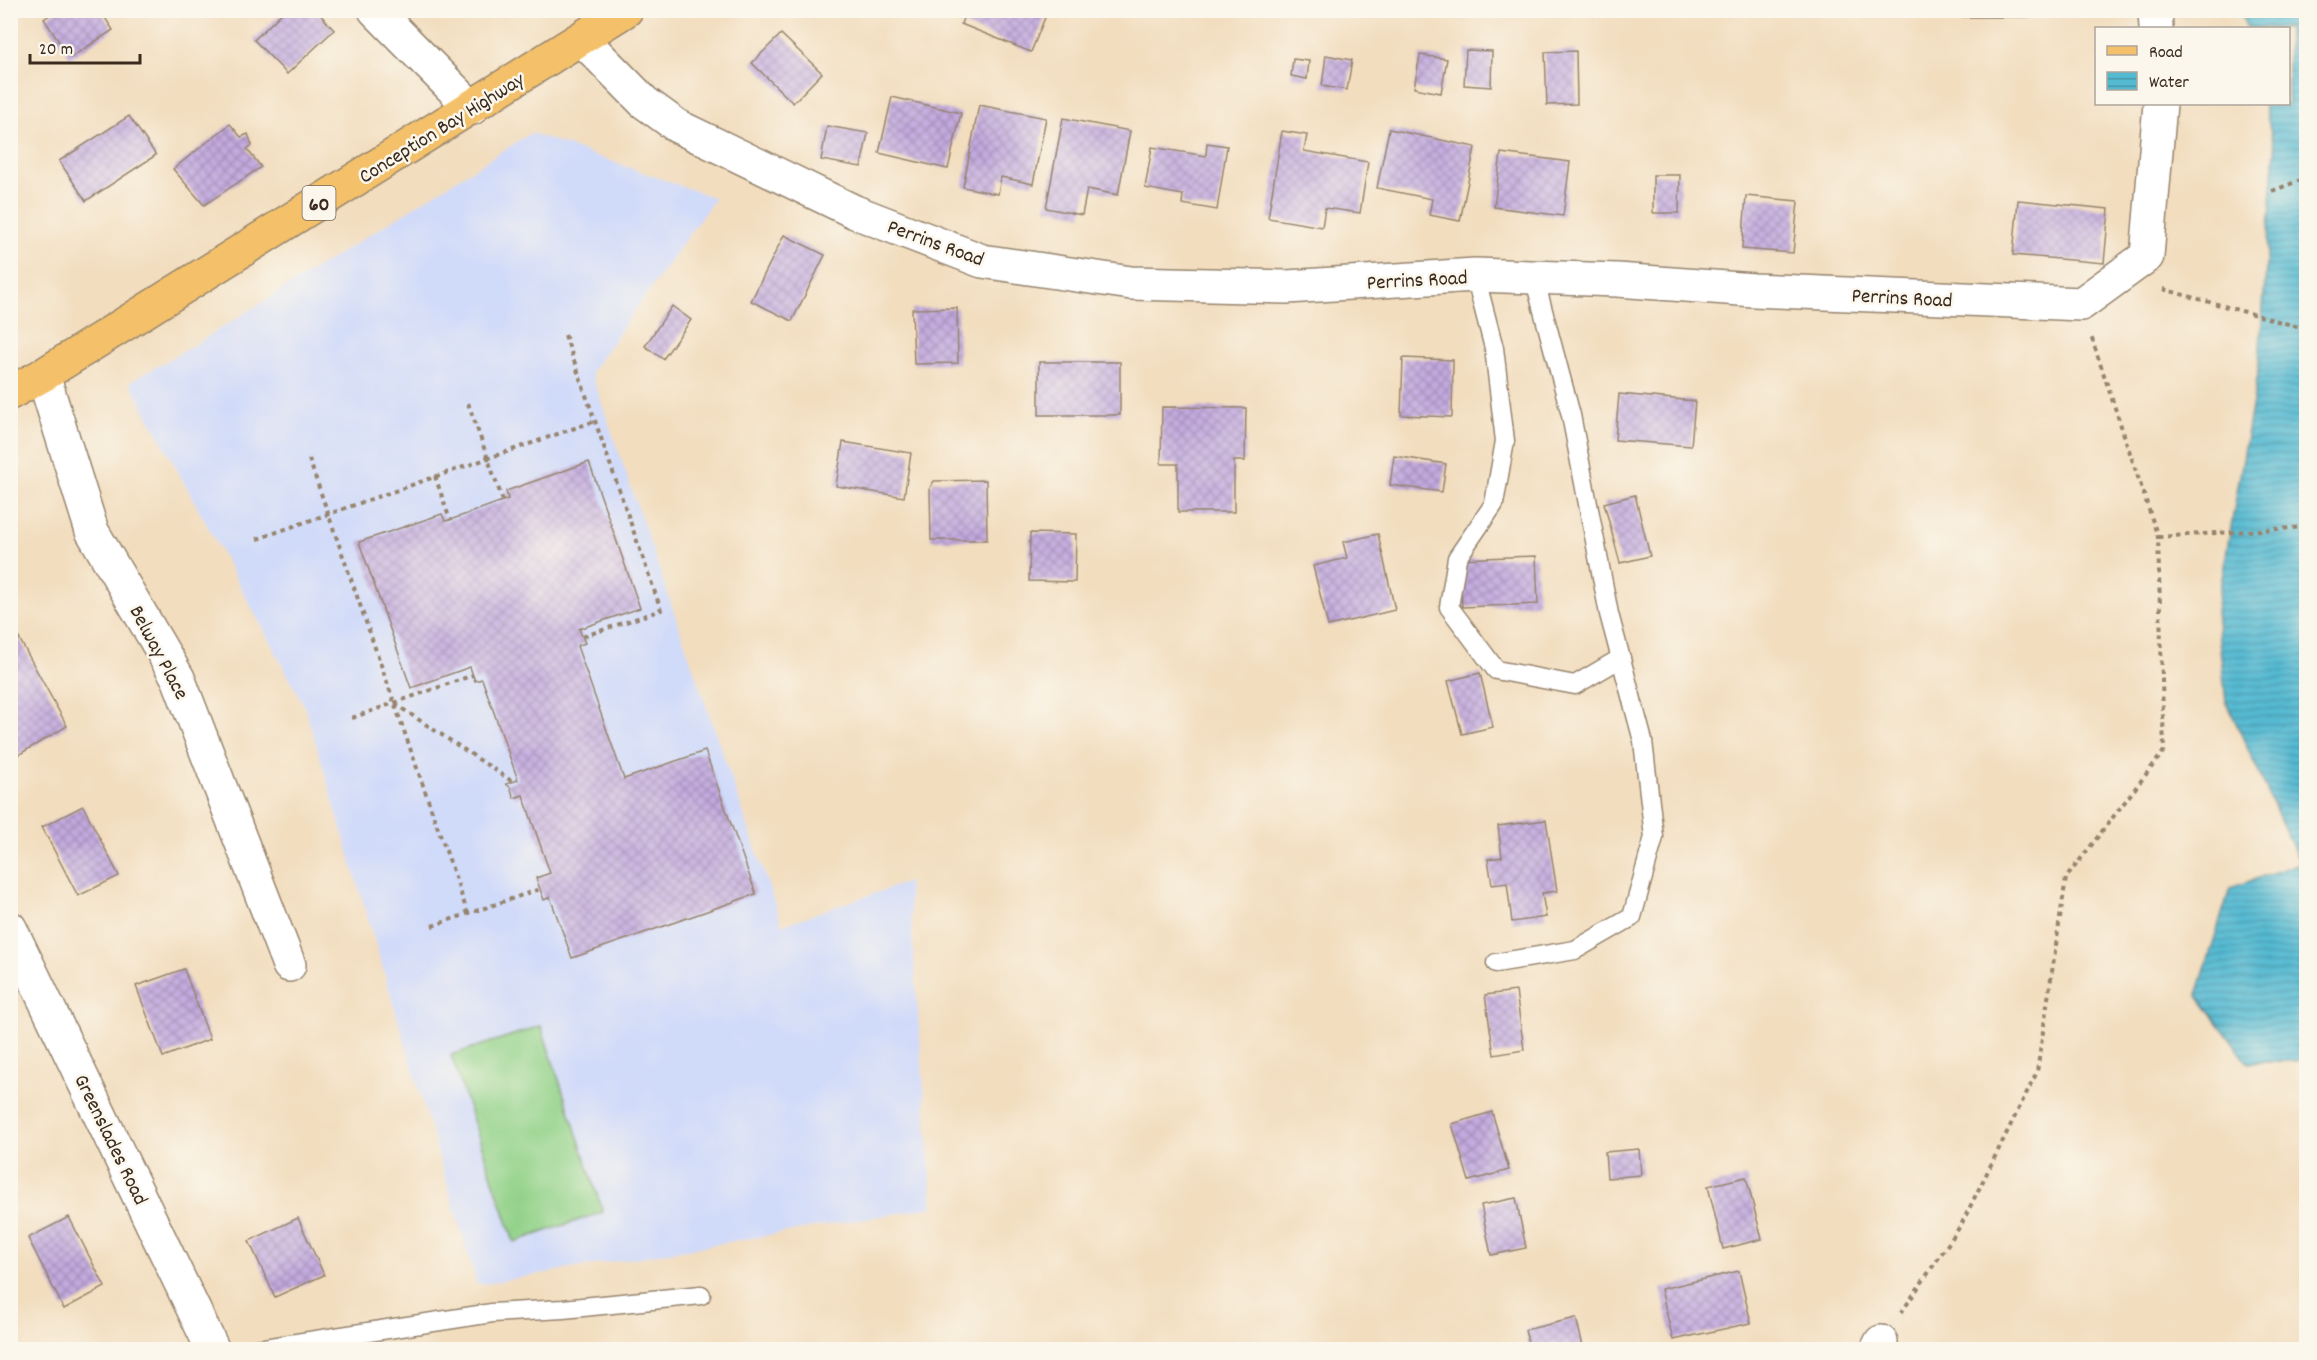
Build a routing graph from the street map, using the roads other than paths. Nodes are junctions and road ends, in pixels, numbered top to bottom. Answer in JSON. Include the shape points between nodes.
{"nodes":[{"id":1,"x":375,"y":10,"type":"edge"},
{"id":2,"x":626,"y":10,"type":"edge"},
{"id":3,"x":2155,"y":10,"type":"edge"},
{"id":4,"x":2156,"y":27,"type":"edge"},
{"id":5,"x":582,"y":39,"type":"junction"},
{"id":6,"x":2160,"y":105,"type":"edge"},
{"id":7,"x":472,"y":108,"type":"junction"},
{"id":8,"x":1475,"y":275,"type":"junction"},
{"id":9,"x":1534,"y":277,"type":"junction"},
{"id":10,"x":43,"y":375,"type":"junction"},
{"id":11,"x":10,"y":393,"type":"edge"},
{"id":12,"x":1621,"y":658,"type":"junction"},
{"id":13,"x":10,"y":928,"type":"edge"},
{"id":14,"x":1496,"y":963,"type":"dead end"},
{"id":15,"x":290,"y":965,"type":"dead end"},
{"id":16,"x":701,"y":1295,"type":"dead end"},
{"id":17,"x":213,"y":1350,"type":"edge"},
{"id":18,"x":251,"y":1350,"type":"edge"}],
"edges":[{"from":1,"to":7,"type":"street"},
{"from":2,"to":5,"type":"main road","name":"Conception Bay Highway","number":"60"},
{"from":3,"to":4,"type":"street"},
{"from":5,"to":7,"type":"main road","name":"Conception Bay Highway","number":"60"},
{"from":5,"to":8,"type":"street","name":"Perrins Road","via":[[644,102],[677,126],[855,212],[982,261],[1131,283],[1287,287]]},
{"from":6,"to":9,"type":"street","name":"Perrins Road","via":[[2147,256],[2081,304]]},
{"from":7,"to":10,"type":"main road","name":"Conception Bay Highway","number":"60"},
{"from":8,"to":9,"type":"street","name":"Perrins Road"},
{"from":8,"to":12,"type":"lane","via":[[1494,348],[1505,441],[1494,504],[1456,558],[1449,607],[1496,670],[1575,685]]},
{"from":9,"to":12,"type":"lane","via":[[1571,415]]},
{"from":10,"to":11,"type":"main road","name":"Conception Bay Highway","number":"60"},
{"from":10,"to":15,"type":"street","name":"Belway Place","via":[[92,531],[178,678]]},
{"from":12,"to":14,"type":"lane","via":[[1643,741],[1654,837],[1632,917],[1575,950]]},
{"from":13,"to":17,"type":"street","name":"Greenslades Road"},
{"from":16,"to":18,"type":"lane","via":[[492,1313]]}]}
